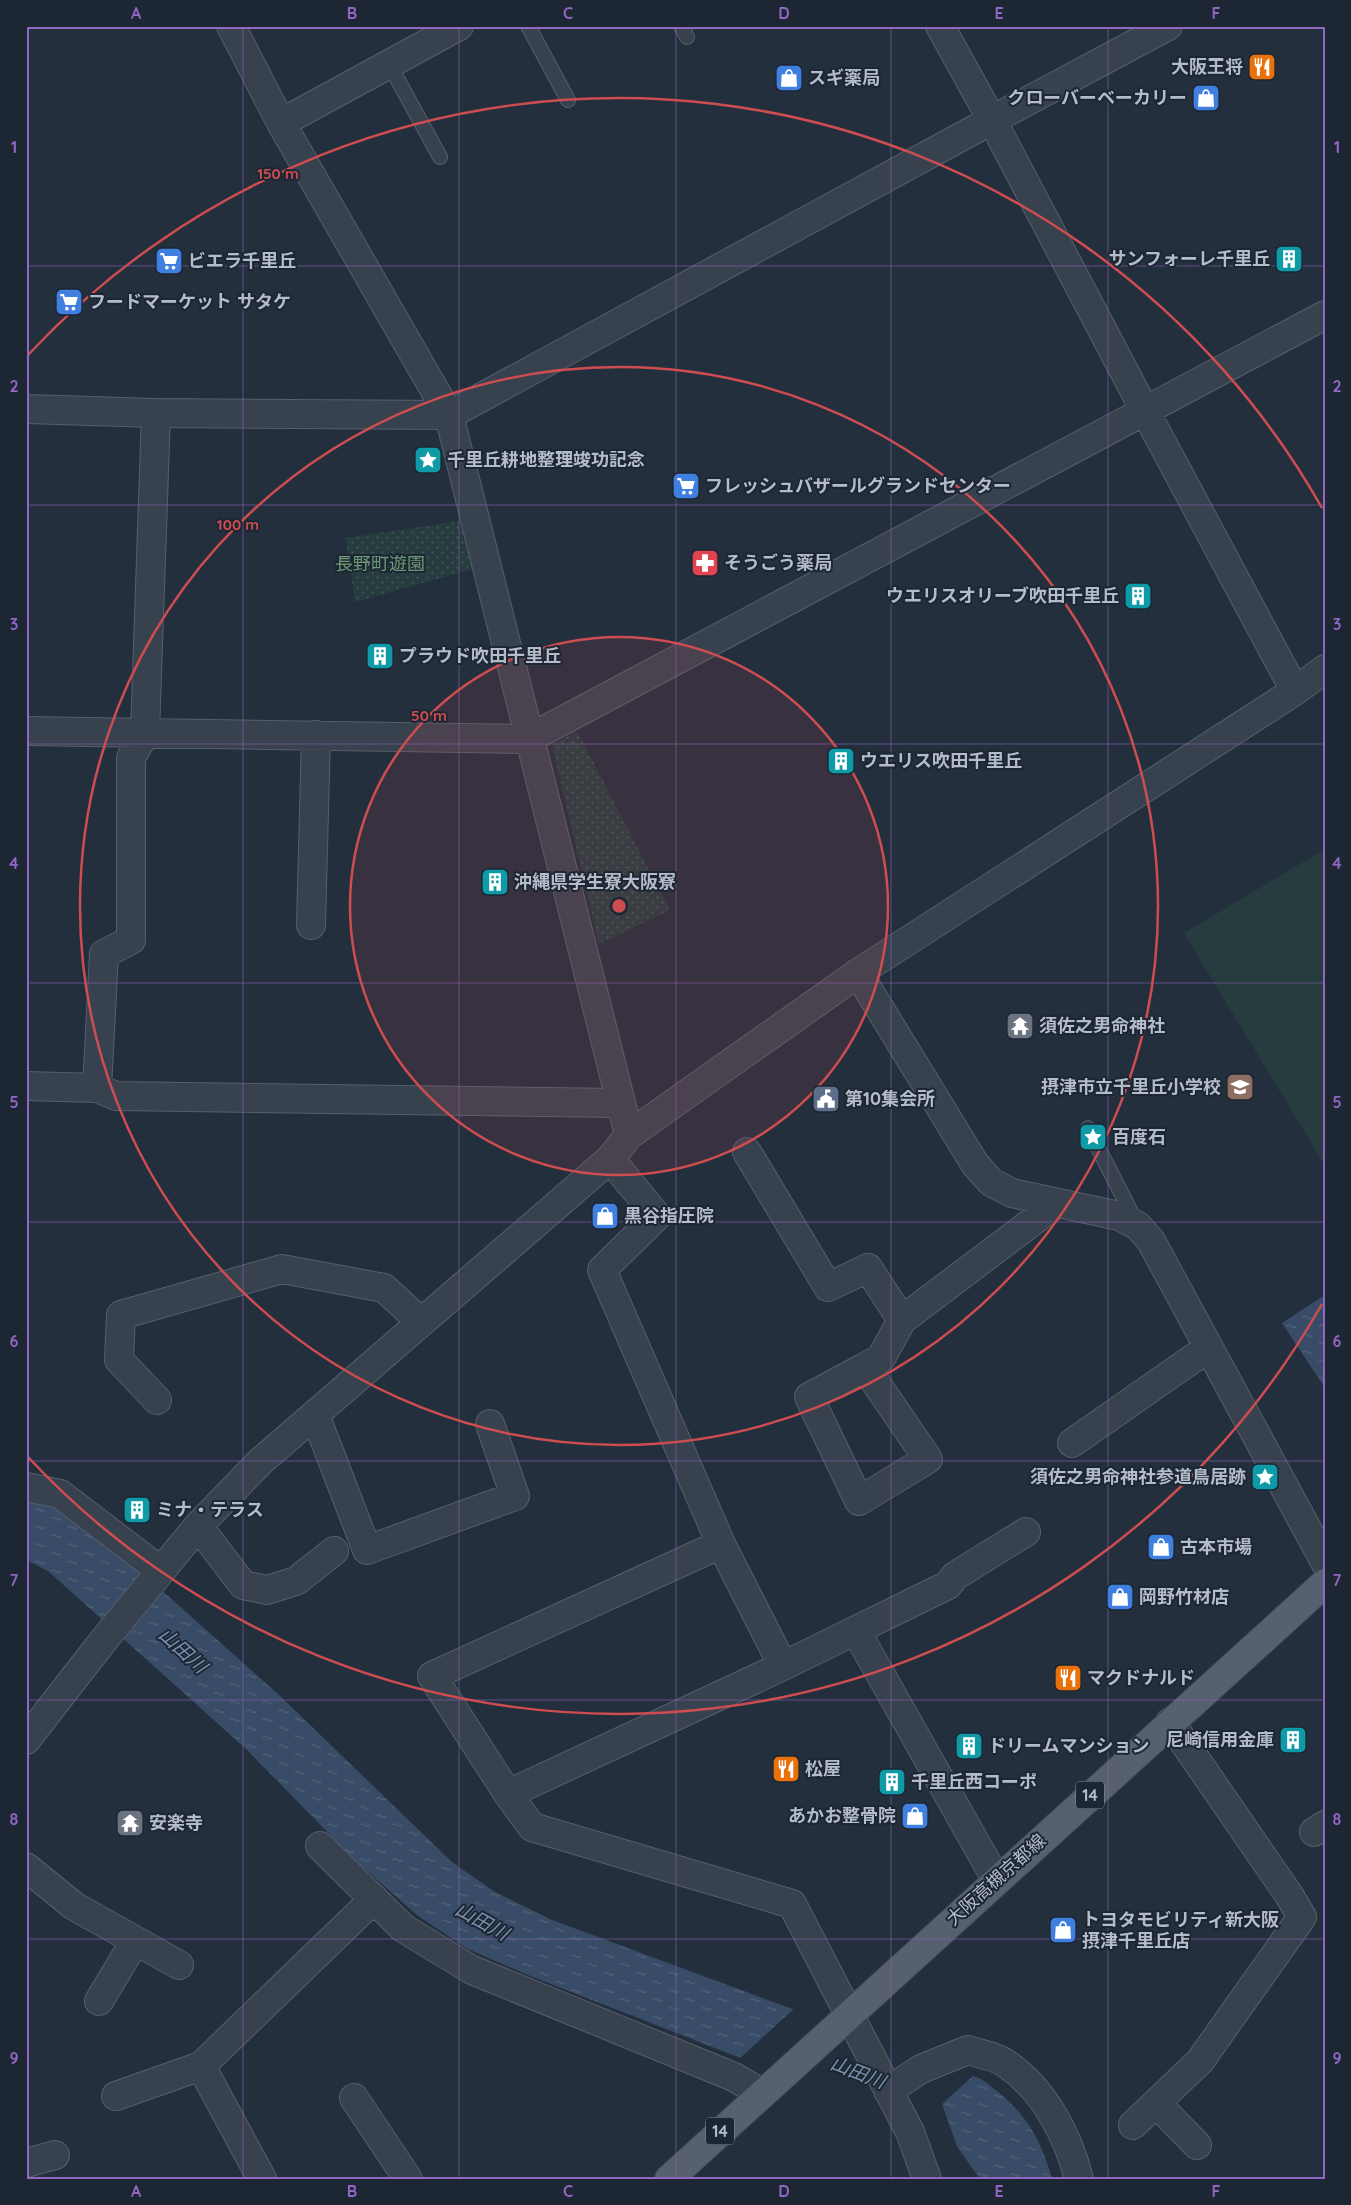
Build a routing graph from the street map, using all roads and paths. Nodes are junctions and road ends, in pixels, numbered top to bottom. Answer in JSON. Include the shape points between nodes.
{"nodes":[{"id":1,"x":231,"y":26,"type":"edge"},
{"id":2,"x":459,"y":26,"type":"edge"},
{"id":3,"x":528,"y":26,"type":"edge"},
{"id":4,"x":940,"y":26,"type":"edge"},
{"id":5,"x":1168,"y":26,"type":"edge"},
{"id":6,"x":389,"y":64,"type":"junction"},
{"id":7,"x":568,"y":100,"type":"dead end"},
{"id":8,"x":992,"y":120,"type":"junction"},
{"id":9,"x":281,"y":123,"type":"junction"},
{"id":10,"x":440,"y":157,"type":"dead end"},
{"id":11,"x":1325,"y":315,"type":"edge"},
{"id":12,"x":26,"y":409,"type":"edge"},
{"id":13,"x":1145,"y":411,"type":"junction"},
{"id":14,"x":156,"y":413,"type":"junction"},
{"id":15,"x":449,"y":416,"type":"junction"},
{"id":16,"x":1325,"y":669,"type":"edge"},
{"id":17,"x":1295,"y":691,"type":"junction"},
{"id":18,"x":26,"y":731,"type":"edge"},
{"id":19,"x":145,"y":733,"type":"junction"},
{"id":20,"x":316,"y":735,"type":"junction"},
{"id":21,"x":528,"y":739,"type":"junction"},
{"id":22,"x":311,"y":925,"type":"dead end"},
{"id":23,"x":858,"y":973,"type":"junction"},
{"id":24,"x":26,"y":1086,"type":"edge"},
{"id":25,"x":97,"y":1088,"type":"junction"},
{"id":26,"x":620,"y":1103,"type":"junction"},
{"id":27,"x":1088,"y":1128,"type":"dead end"},
{"id":28,"x":629,"y":1135,"type":"junction"},
{"id":29,"x":747,"y":1152,"type":"dead end"},
{"id":30,"x":610,"y":1159,"type":"junction"},
{"id":31,"x":1057,"y":1203,"type":"junction"},
{"id":32,"x":1138,"y":1226,"type":"junction"},
{"id":33,"x":902,"y":1320,"type":"junction"},
{"id":34,"x":421,"y":1322,"type":"junction"},
{"id":35,"x":1208,"y":1348,"type":"junction"},
{"id":36,"x":866,"y":1367,"type":"junction"},
{"id":37,"x":157,"y":1400,"type":"dead end"},
{"id":38,"x":314,"y":1415,"type":"junction"},
{"id":39,"x":490,"y":1424,"type":"dead end"},
{"id":40,"x":1072,"y":1443,"type":"dead end"},
{"id":41,"x":26,"y":1487,"type":"edge"},
{"id":42,"x":198,"y":1526,"type":"junction"},
{"id":43,"x":1026,"y":1532,"type":"dead end"},
{"id":44,"x":721,"y":1544,"type":"junction"},
{"id":45,"x":334,"y":1551,"type":"dead end"},
{"id":46,"x":1325,"y":1562,"type":"edge"},
{"id":47,"x":161,"y":1571,"type":"junction"},
{"id":48,"x":1325,"y":1583,"type":"edge"},
{"id":49,"x":856,"y":1630,"type":"junction"},
{"id":50,"x":783,"y":1666,"type":"junction"},
{"id":51,"x":1170,"y":1722,"type":"junction"},
{"id":52,"x":26,"y":1740,"type":"edge"},
{"id":53,"x":508,"y":1794,"type":"junction"},
{"id":54,"x":320,"y":1846,"type":"dead end"},
{"id":55,"x":26,"y":1867,"type":"edge"},
{"id":56,"x":996,"y":1879,"type":"junction"},
{"id":57,"x":374,"y":1899,"type":"junction"},
{"id":58,"x":135,"y":1941,"type":"junction"},
{"id":59,"x":180,"y":1965,"type":"dead end"},
{"id":60,"x":99,"y":2001,"type":"dead end"},
{"id":61,"x":852,"y":2011,"type":"junction"},
{"id":62,"x":201,"y":2066,"type":"junction"},
{"id":63,"x":767,"y":2089,"type":"junction"},
{"id":64,"x":888,"y":2091,"type":"junction"},
{"id":65,"x":116,"y":2096,"type":"dead end"},
{"id":66,"x":354,"y":2098,"type":"dead end"},
{"id":67,"x":1156,"y":2103,"type":"junction"},
{"id":68,"x":1133,"y":2125,"type":"dead end"},
{"id":69,"x":1197,"y":2145,"type":"dead end"},
{"id":70,"x":55,"y":2156,"type":"dead end"},
{"id":71,"x":26,"y":2163,"type":"edge"},
{"id":72,"x":262,"y":2179,"type":"edge"},
{"id":73,"x":408,"y":2179,"type":"edge"},
{"id":74,"x":669,"y":2179,"type":"edge"},
{"id":75,"x":927,"y":2179,"type":"edge"},
{"id":76,"x":1079,"y":2179,"type":"edge"}],
"edges":[{"from":1,"to":9,"type":"street"},
{"from":2,"to":6,"type":"street"},
{"from":3,"to":7,"type":"lane"},
{"from":4,"to":8,"type":"street"},
{"from":5,"to":8,"type":"street"},
{"from":6,"to":9,"type":"street"},
{"from":6,"to":10,"type":"lane"},
{"from":8,"to":13,"type":"street"},
{"from":8,"to":15,"type":"street"},
{"from":9,"to":15,"type":"street"},
{"from":11,"to":13,"type":"street"},
{"from":12,"to":14,"type":"street"},
{"from":13,"to":17,"type":"street"},
{"from":13,"to":21,"type":"street"},
{"from":14,"to":15,"type":"street"},
{"from":14,"to":19,"type":"street"},
{"from":15,"to":21,"type":"street"},
{"from":16,"to":17,"type":"street"},
{"from":17,"to":23,"type":"street"},
{"from":18,"to":19,"type":"street"},
{"from":19,"to":20,"type":"street"},
{"from":19,"to":25,"type":"street","via":[[131,758],[131,940],[104,954]]},
{"from":20,"to":21,"type":"street"},
{"from":20,"to":22,"type":"street"},
{"from":21,"to":26,"type":"street"},
{"from":23,"to":28,"type":"street"},
{"from":23,"to":31,"type":"street","via":[[975,1164],[991,1182],[1012,1193]]},
{"from":24,"to":25,"type":"street"},
{"from":25,"to":26,"type":"street","via":[[116,1096]]},
{"from":26,"to":28,"type":"street"},
{"from":27,"to":32,"type":"lane"},
{"from":28,"to":30,"type":"street"},
{"from":29,"to":33,"type":"street","via":[[828,1287],[868,1268]]},
{"from":30,"to":34,"type":"street"},
{"from":30,"to":44,"type":"street","via":[[657,1216],[602,1270]]},
{"from":31,"to":32,"type":"street","via":[[1119,1216]]},
{"from":31,"to":33,"type":"street"},
{"from":32,"to":35,"type":"street","via":[[1151,1241]]},
{"from":33,"to":36,"type":"street","via":[[881,1358]]},
{"from":34,"to":37,"type":"street","via":[[384,1288],[282,1269],[121,1315],[119,1360]]},
{"from":34,"to":38,"type":"street"},
{"from":35,"to":40,"type":"street"},
{"from":35,"to":46,"type":"street"},
{"from":36,"to":36,"type":"street","via":[[928,1459],[859,1500],[809,1397]]},
{"from":38,"to":39,"type":"street","via":[[367,1550],[515,1496]]},
{"from":38,"to":42,"type":"street","via":[[260,1462]]},
{"from":41,"to":47,"type":"street","via":[[60,1494]]},
{"from":42,"to":45,"type":"street","via":[[244,1585],[267,1590],[296,1581]]},
{"from":42,"to":47,"type":"street"},
{"from":43,"to":49,"type":"street","via":[[955,1576],[948,1585]]},
{"from":44,"to":50,"type":"street"},
{"from":44,"to":53,"type":"street","via":[[432,1676]]},
{"from":47,"to":52,"type":"street"},
{"from":48,"to":51,"type":"main road","name":"大阪高槻京都線","number":"14"},
{"from":49,"to":50,"type":"street"},
{"from":49,"to":56,"type":"street"},
{"from":50,"to":53,"type":"street"},
{"from":51,"to":56,"type":"main road","name":"大阪高槻京都線","number":"14"},
{"from":51,"to":67,"type":"street","via":[[1302,1917],[1200,2061]]},
{"from":53,"to":61,"type":"street","via":[[532,1827],[792,1904]]},
{"from":54,"to":57,"type":"street"},
{"from":55,"to":58,"type":"street","via":[[74,1906]]},
{"from":56,"to":61,"type":"main road","name":"大阪高槻京都線","number":"14"},
{"from":57,"to":62,"type":"street"},
{"from":57,"to":63,"type":"street","via":[[403,1928],[472,1970]]},
{"from":58,"to":59,"type":"street"},
{"from":58,"to":60,"type":"street"},
{"from":61,"to":63,"type":"main road","name":"大阪高槻京都線","number":"14"},
{"from":61,"to":64,"type":"street"},
{"from":62,"to":65,"type":"street"},
{"from":62,"to":72,"type":"street"},
{"from":63,"to":74,"type":"main road","name":"大阪高槻京都線","number":"14"},
{"from":64,"to":75,"type":"street","via":[[910,2132]]},
{"from":64,"to":76,"type":"street","via":[[921,2069],[968,2050],[1004,2062],[1031,2085],[1060,2126]]},
{"from":66,"to":73,"type":"street"},
{"from":67,"to":68,"type":"street"},
{"from":67,"to":69,"type":"street"},
{"from":70,"to":71,"type":"street"}]}
